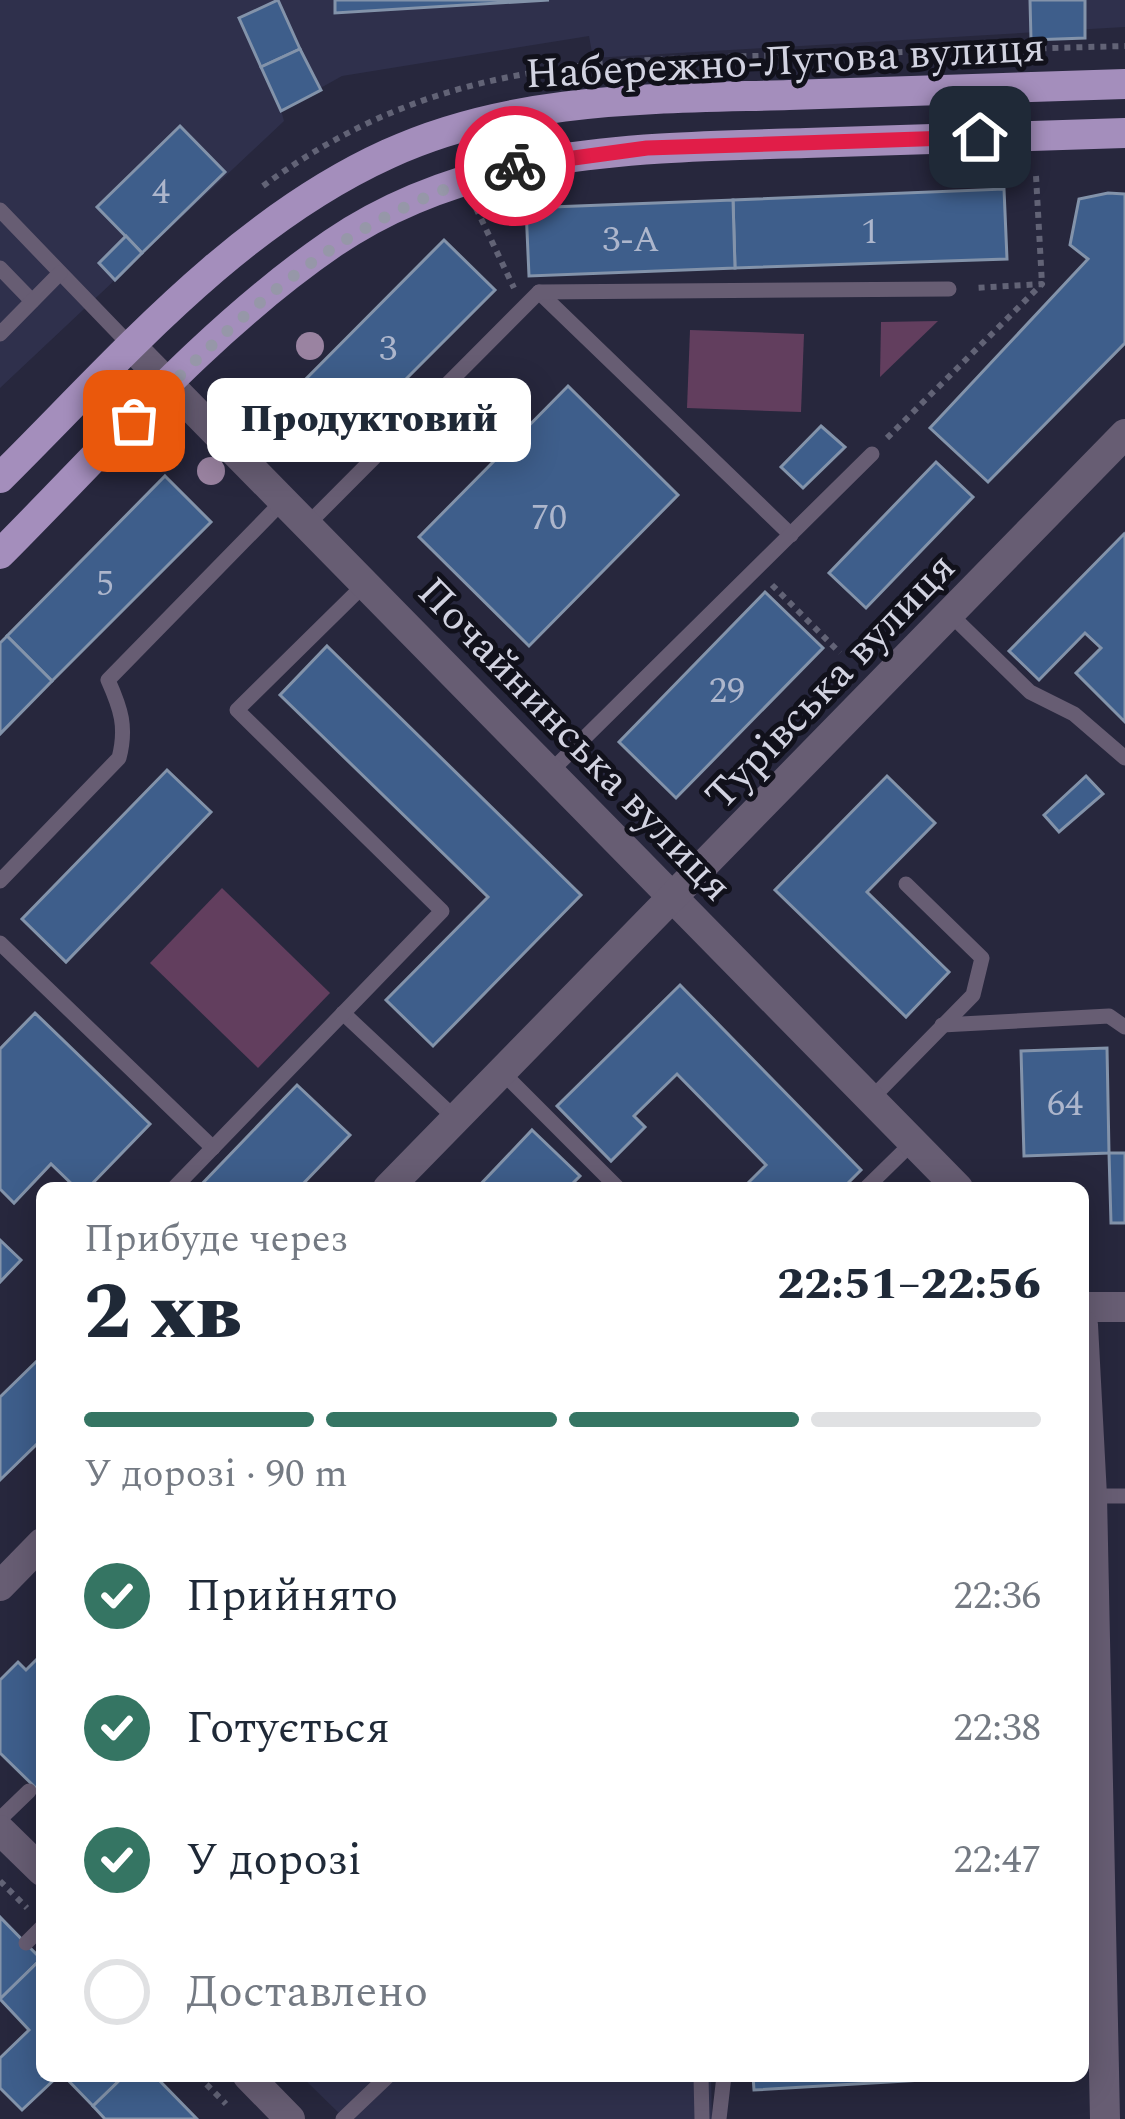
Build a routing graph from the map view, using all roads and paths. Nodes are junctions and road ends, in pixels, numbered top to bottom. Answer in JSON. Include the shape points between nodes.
{"nodes":[{"id":1,"x":1125,"y":84,"type":"edge"},
{"id":2,"x":1125,"y":133,"type":"edge"},
{"id":3,"x":1036,"y":176,"type":"dead end"},
{"id":4,"x":475,"y":206,"type":"dead end"},
{"id":5,"x":0,"y":210,"type":"edge"},
{"id":6,"x":0,"y":268,"type":"edge"},
{"id":7,"x":60,"y":273,"type":"junction"},
{"id":8,"x":1042,"y":284,"type":"junction"},
{"id":9,"x":949,"y":289,"type":"joint"},
{"id":10,"x":539,"y":292,"type":"junction"},
{"id":11,"x":32,"y":301,"type":"junction"},
{"id":12,"x":524,"y":308,"type":"junction"},
{"id":13,"x":0,"y":334,"type":"edge"},
{"id":14,"x":133,"y":348,"type":"junction"},
{"id":15,"x":170,"y":386,"type":"junction"},
{"id":16,"x":1125,"y":434,"type":"edge"},
{"id":17,"x":872,"y":454,"type":"joint"},
{"id":18,"x":0,"y":478,"type":"edge"},
{"id":19,"x":284,"y":500,"type":"junction"},
{"id":20,"x":308,"y":524,"type":"junction"},
{"id":21,"x":791,"y":535,"type":"junction"},
{"id":22,"x":0,"y":554,"type":"edge"},
{"id":23,"x":756,"y":569,"type":"junction"},
{"id":24,"x":365,"y":584,"type":"junction"},
{"id":25,"x":951,"y":615,"type":"junction"},
{"id":26,"x":840,"y":653,"type":"dead end"},
{"id":27,"x":1125,"y":758,"type":"edge"},
{"id":28,"x":550,"y":772,"type":"junction"},
{"id":29,"x":0,"y":881,"type":"edge"},
{"id":30,"x":906,"y":884,"type":"dead end"},
{"id":31,"x":675,"y":900,"type":"junction"},
{"id":32,"x":0,"y":943,"type":"edge"},
{"id":33,"x":343,"y":1013,"type":"junction"},
{"id":34,"x":943,"y":1025,"type":"junction"},
{"id":35,"x":1125,"y":1027,"type":"edge"},
{"id":36,"x":502,"y":1072,"type":"junction"},
{"id":37,"x":871,"y":1099,"type":"junction"},
{"id":38,"x":456,"y":1119,"type":"junction"},
{"id":39,"x":913,"y":1142,"type":"junction"},
{"id":40,"x":213,"y":1148,"type":"junction"},
{"id":41,"x":180,"y":1182,"type":"edge"},
{"id":42,"x":394,"y":1182,"type":"edge"},
{"id":43,"x":605,"y":1182,"type":"edge"},
{"id":44,"x":872,"y":1182,"type":"edge"},
{"id":45,"x":952,"y":1182,"type":"edge"},
{"id":46,"x":1089,"y":1307,"type":"edge"},
{"id":47,"x":1125,"y":1307,"type":"edge"},
{"id":48,"x":1089,"y":1439,"type":"edge"},
{"id":49,"x":1092,"y":1496,"type":"junction"},
{"id":50,"x":1125,"y":1496,"type":"edge"},
{"id":51,"x":36,"y":1549,"type":"edge"},
{"id":52,"x":0,"y":1586,"type":"edge"},
{"id":53,"x":1090,"y":1748,"type":"edge"},
{"id":54,"x":28,"y":1791,"type":"dead end"},
{"id":55,"x":0,"y":1820,"type":"edge"},
{"id":56,"x":0,"y":1830,"type":"edge"},
{"id":57,"x":36,"y":1865,"type":"edge"},
{"id":58,"x":0,"y":1881,"type":"edge"},
{"id":59,"x":36,"y":1919,"type":"edge"},
{"id":60,"x":36,"y":1932,"type":"edge"},
{"id":61,"x":26,"y":1943,"type":"dead end"},
{"id":62,"x":204,"y":2082,"type":"edge"},
{"id":63,"x":254,"y":2082,"type":"edge"},
{"id":64,"x":382,"y":2082,"type":"edge"},
{"id":65,"x":700,"y":2082,"type":"edge"},
{"id":66,"x":723,"y":2082,"type":"edge"},
{"id":67,"x":241,"y":2119,"type":"edge"},
{"id":68,"x":290,"y":2119,"type":"edge"},
{"id":69,"x":344,"y":2119,"type":"edge"},
{"id":70,"x":702,"y":2119,"type":"edge"},
{"id":71,"x":719,"y":2119,"type":"edge"},
{"id":72,"x":1106,"y":2119,"type":"edge"}],
"edges":[{"from":1,"to":14,"type":"main road","name":"Набережно-Лугова вулиця","via":[[638,100],[513,114],[388,154],[332,185],[232,254]]},
{"from":2,"to":15,"type":"main road","name":"Набережно-Лугова вулиця","via":[[647,148],[514,166],[400,205],[335,242],[272,289]]},
{"from":3,"to":8,"type":"path"},
{"from":4,"to":12,"type":"path"},
{"from":5,"to":7,"type":"lane"},
{"from":6,"to":11,"type":"lane"},
{"from":7,"to":11,"type":"lane"},
{"from":7,"to":14,"type":"lane"},
{"from":8,"to":9,"type":"path"},
{"from":8,"to":17,"type":"path"},
{"from":9,"to":10,"type":"lane"},
{"from":10,"to":12,"type":"lane"},
{"from":10,"to":21,"type":"lane"},
{"from":11,"to":13,"type":"lane"},
{"from":12,"to":20,"type":"lane"},
{"from":14,"to":15,"type":"street","name":"Почайнинська вулиця"},
{"from":14,"to":18,"type":"main road","name":"Набережно-Лугова вулиця"},
{"from":15,"to":19,"type":"street","name":"Почайнинська вулиця"},
{"from":15,"to":22,"type":"main road","name":"Набережно-Лугова вулиця"},
{"from":16,"to":25,"type":"street","name":"Турівська вулиця"},
{"from":17,"to":21,"type":"lane"},
{"from":19,"to":20,"type":"street","name":"Почайнинська вулиця"},
{"from":19,"to":29,"type":"lane","via":[[108,680],[123,712],[119,758]]},
{"from":20,"to":24,"type":"street","name":"Почайнинська вулиця"},
{"from":21,"to":23,"type":"lane"},
{"from":23,"to":26,"type":"path"},
{"from":23,"to":28,"type":"lane"},
{"from":24,"to":28,"type":"street","name":"Почайнинська вулиця"},
{"from":24,"to":33,"type":"lane","via":[[238,710],[442,911]]},
{"from":25,"to":27,"type":"lane","via":[[1030,692],[1074,713]]},
{"from":25,"to":31,"type":"street","name":"Турівська вулиця"},
{"from":28,"to":31,"type":"street","name":"Почайнинська вулиця"},
{"from":30,"to":34,"type":"lane","via":[[982,958],[973,994]]},
{"from":31,"to":36,"type":"street","name":"Турівська вулиця"},
{"from":31,"to":37,"type":"street","name":"Почайнинська вулиця"},
{"from":32,"to":40,"type":"lane"},
{"from":33,"to":38,"type":"lane"},
{"from":33,"to":40,"type":"lane"},
{"from":34,"to":35,"type":"lane","via":[[1109,1016]]},
{"from":34,"to":37,"type":"lane"},
{"from":36,"to":38,"type":"street","name":"Турівська вулиця"},
{"from":36,"to":43,"type":"lane"},
{"from":37,"to":39,"type":"street","name":"Почайнинська вулиця"},
{"from":38,"to":42,"type":"street","name":"Турівська вулиця"},
{"from":39,"to":44,"type":"lane"},
{"from":39,"to":45,"type":"street","name":"Почайнинська вулиця"},
{"from":40,"to":41,"type":"lane"},
{"from":46,"to":47,"type":"street"},
{"from":48,"to":49,"type":"street"},
{"from":49,"to":50,"type":"lane"},
{"from":49,"to":53,"type":"street"},
{"from":51,"to":52,"type":"street"},
{"from":53,"to":72,"type":"street"},
{"from":54,"to":55,"type":"lane"},
{"from":56,"to":57,"type":"street"},
{"from":58,"to":59,"type":"path"},
{"from":60,"to":61,"type":"lane"},
{"from":62,"to":67,"type":"path"},
{"from":63,"to":68,"type":"street"},
{"from":64,"to":69,"type":"lane"},
{"from":65,"to":70,"type":"lane"},
{"from":66,"to":71,"type":"lane"}]}
